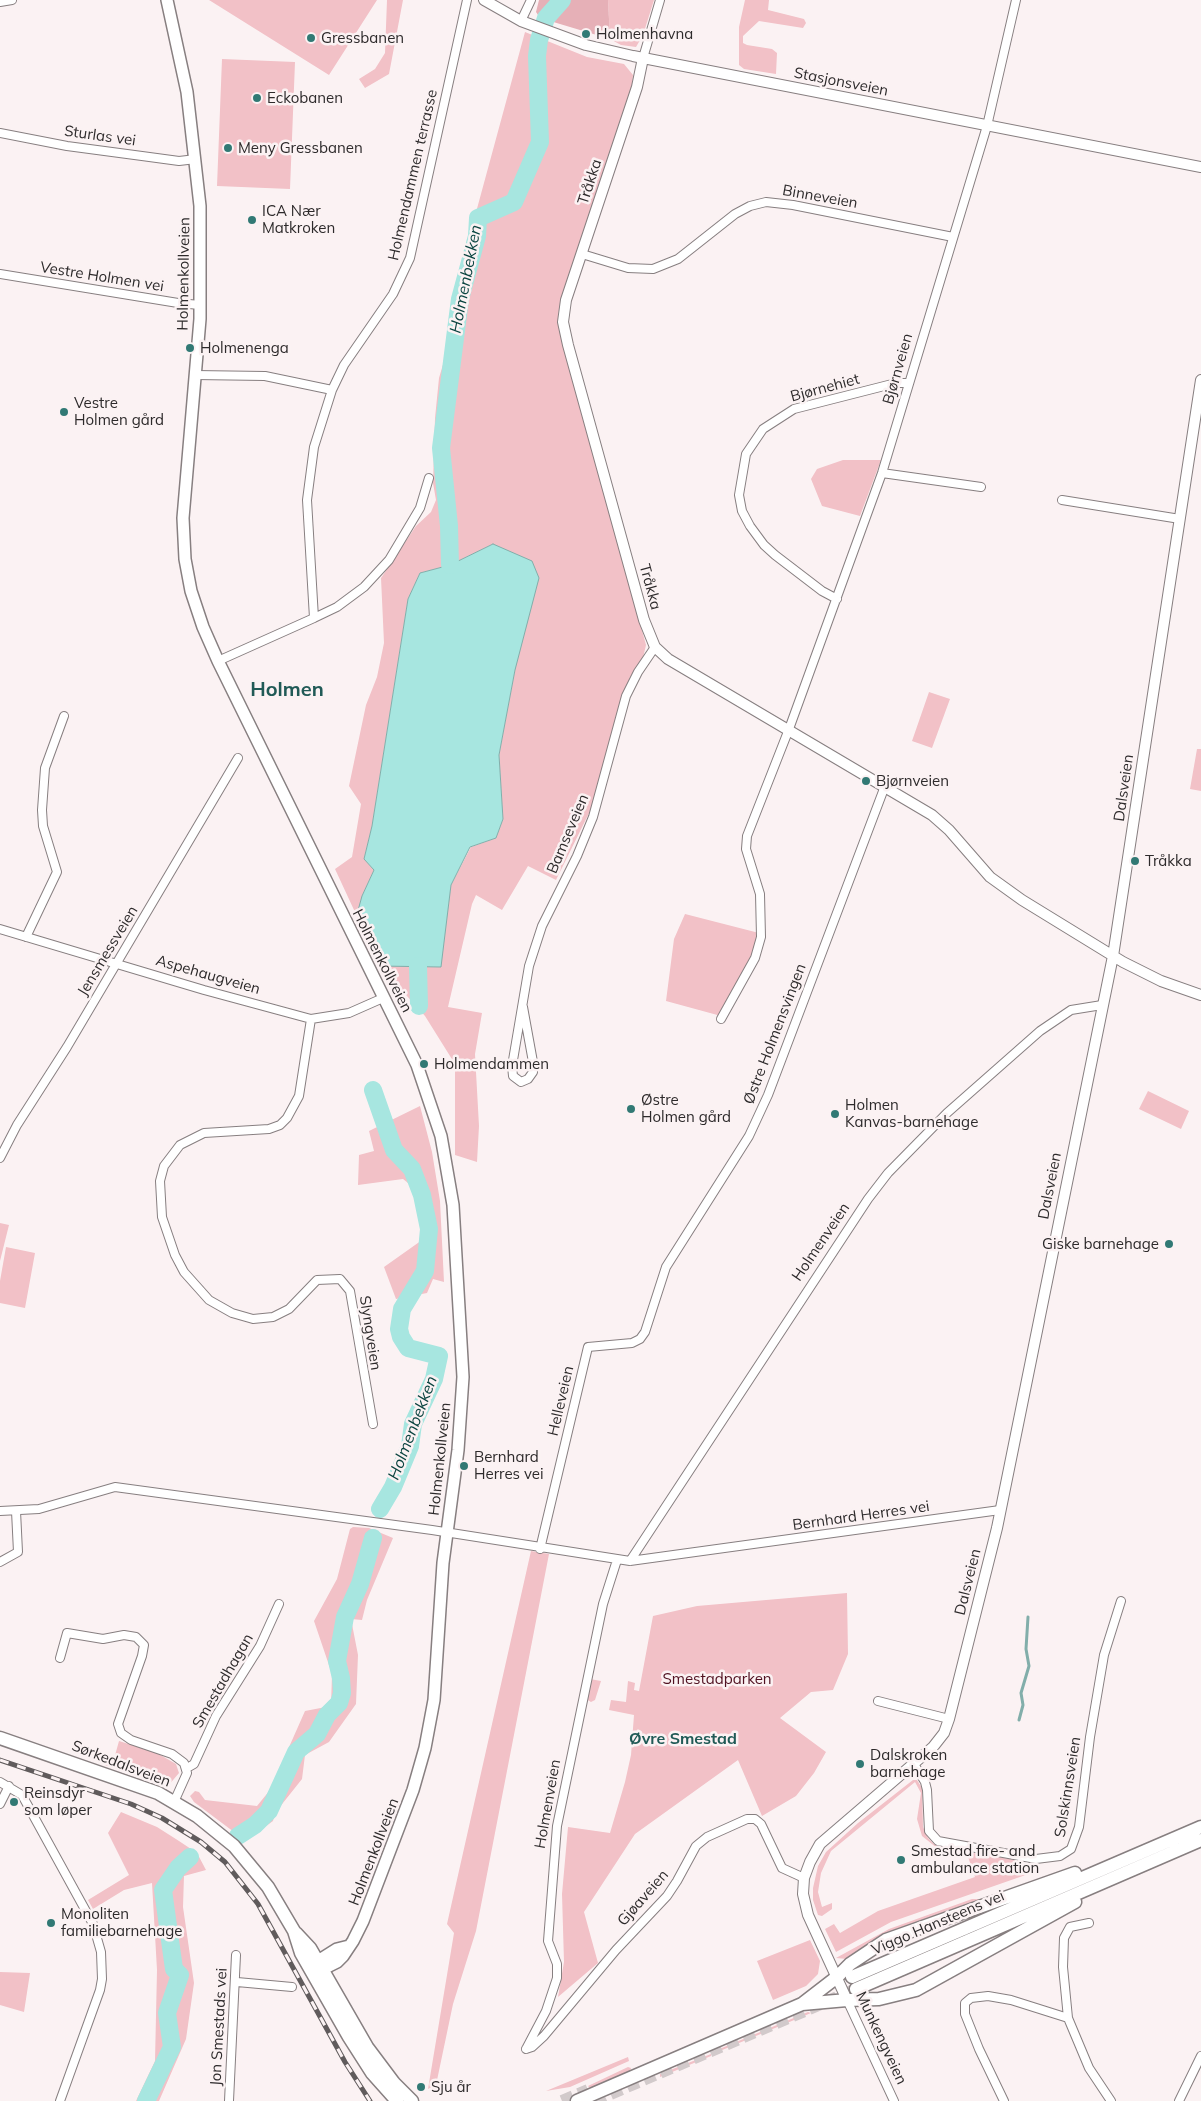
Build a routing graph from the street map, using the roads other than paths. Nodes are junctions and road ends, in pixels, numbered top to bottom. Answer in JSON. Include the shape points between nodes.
{"nodes":[{"id":1,"x":12,"y":0,"type":"edge"},
{"id":2,"x":167,"y":0,"type":"edge"},
{"id":3,"x":467,"y":0,"type":"edge"},
{"id":4,"x":484,"y":0,"type":"edge"},
{"id":5,"x":531,"y":0,"type":"edge"},
{"id":6,"x":660,"y":0,"type":"edge"},
{"id":7,"x":1016,"y":0,"type":"edge"},
{"id":8,"x":0,"y":2,"type":"edge"},
{"id":9,"x":521,"y":21,"type":"junction"},
{"id":10,"x":643,"y":58,"type":"junction"},
{"id":11,"x":987,"y":126,"type":"junction"},
{"id":12,"x":0,"y":133,"type":"edge"},
{"id":13,"x":196,"y":159,"type":"junction"},
{"id":14,"x":1201,"y":167,"type":"edge"},
{"id":15,"x":953,"y":237,"type":"junction"},
{"id":16,"x":582,"y":254,"type":"junction"},
{"id":17,"x":0,"y":274,"type":"edge"},
{"id":18,"x":200,"y":305,"type":"junction"},
{"id":19,"x":195,"y":375,"type":"junction"},
{"id":20,"x":1201,"y":380,"type":"edge"},
{"id":21,"x":908,"y":383,"type":"junction"},
{"id":22,"x":332,"y":390,"type":"junction"},
{"id":23,"x":882,"y":473,"type":"junction"},
{"id":24,"x":429,"y":478,"type":"dead end"},
{"id":25,"x":981,"y":487,"type":"dead end"},
{"id":26,"x":1062,"y":500,"type":"dead end"},
{"id":27,"x":1180,"y":519,"type":"junction"},
{"id":28,"x":837,"y":599,"type":"junction"},
{"id":29,"x":314,"y":618,"type":"junction"},
{"id":30,"x":653,"y":643,"type":"junction"},
{"id":31,"x":218,"y":661,"type":"junction"},
{"id":32,"x":64,"y":716,"type":"dead end"},
{"id":33,"x":789,"y":729,"type":"junction"},
{"id":34,"x":238,"y":758,"type":"dead end"},
{"id":35,"x":885,"y":786,"type":"junction"},
{"id":36,"x":0,"y":929,"type":"edge"},
{"id":37,"x":26,"y":936,"type":"junction"},
{"id":38,"x":1113,"y":956,"type":"junction"},
{"id":39,"x":116,"y":963,"type":"junction"},
{"id":40,"x":1201,"y":994,"type":"edge"},
{"id":41,"x":383,"y":998,"type":"junction"},
{"id":42,"x":1102,"y":1005,"type":"junction"},
{"id":43,"x":523,"y":1007,"type":"junction"},
{"id":44,"x":311,"y":1019,"type":"junction"},
{"id":45,"x":721,"y":1019,"type":"dead end"},
{"id":46,"x":0,"y":1158,"type":"edge"},
{"id":47,"x":588,"y":1347,"type":"joint"},
{"id":48,"x":373,"y":1424,"type":"dead end"},
{"id":49,"x":1000,"y":1510,"type":"junction"},
{"id":50,"x":0,"y":1511,"type":"edge"},
{"id":51,"x":16,"y":1511,"type":"junction"},
{"id":52,"x":447,"y":1532,"type":"junction"},
{"id":53,"x":540,"y":1549,"type":"junction"},
{"id":54,"x":617,"y":1560,"type":"junction"},
{"id":55,"x":630,"y":1561,"type":"junction"},
{"id":56,"x":0,"y":1562,"type":"edge"},
{"id":57,"x":1121,"y":1600,"type":"dead end"},
{"id":58,"x":279,"y":1604,"type":"dead end"},
{"id":59,"x":60,"y":1658,"type":"dead end"},
{"id":60,"x":878,"y":1701,"type":"dead end"},
{"id":61,"x":949,"y":1719,"type":"junction"},
{"id":62,"x":0,"y":1738,"type":"edge"},
{"id":63,"x":914,"y":1764,"type":"junction"},
{"id":64,"x":187,"y":1768,"type":"junction"},
{"id":65,"x":0,"y":1782,"type":"edge"},
{"id":66,"x":9,"y":1786,"type":"junction"},
{"id":67,"x":174,"y":1802,"type":"junction"},
{"id":68,"x":0,"y":1804,"type":"edge"},
{"id":69,"x":1201,"y":1827,"type":"edge"},
{"id":70,"x":1201,"y":1840,"type":"edge"},
{"id":71,"x":1154,"y":1847,"type":"junction"},
{"id":72,"x":1133,"y":1870,"type":"junction"},
{"id":73,"x":804,"y":1878,"type":"junction"},
{"id":74,"x":1089,"y":1923,"type":"dead end"},
{"id":75,"x":236,"y":1955,"type":"dead end"},
{"id":76,"x":317,"y":1967,"type":"junction"},
{"id":77,"x":237,"y":1982,"type":"junction"},
{"id":78,"x":292,"y":1987,"type":"dead end"},
{"id":79,"x":842,"y":1988,"type":"junction"},
{"id":80,"x":802,"y":2004,"type":"junction"},
{"id":81,"x":1068,"y":2018,"type":"junction"},
{"id":82,"x":526,"y":2049,"type":"joint"},
{"id":83,"x":1201,"y":2056,"type":"edge"},
{"id":84,"x":60,"y":2101,"type":"edge"},
{"id":85,"x":229,"y":2101,"type":"edge"},
{"id":86,"x":396,"y":2101,"type":"edge"},
{"id":87,"x":412,"y":2101,"type":"edge"},
{"id":88,"x":578,"y":2101,"type":"tunnel mouth"},
{"id":89,"x":894,"y":2101,"type":"edge"},
{"id":90,"x":1004,"y":2101,"type":"edge"},
{"id":91,"x":1111,"y":2101,"type":"edge"},
{"id":92,"x":1179,"y":2101,"type":"edge"}],
"edges":[{"from":1,"to":8,"type":"street"},
{"from":2,"to":13,"type":"main road","name":"Holmenkollveien","via":[[187,92]]},
{"from":3,"to":22,"type":"street","name":"Holmendammen terrasse","via":[[410,258],[400,282],[349,356]]},
{"from":4,"to":9,"type":"street","name":"Stasjonsveien"},
{"from":5,"to":9,"type":"street"},
{"from":6,"to":10,"type":"street","name":"Tråkka"},
{"from":7,"to":11,"type":"street","name":"Bjørnveien"},
{"from":9,"to":10,"type":"street","name":"Stasjonsveien","via":[[586,44]]},
{"from":10,"to":11,"type":"street","name":"Stasjonsveien"},
{"from":10,"to":16,"type":"street","name":"Tråkka"},
{"from":11,"to":14,"type":"street","name":"Stasjonsveien"},
{"from":11,"to":15,"type":"street","name":"Bjørnveien"},
{"from":12,"to":13,"type":"street","name":"Sturlas vei","via":[[179,161]]},
{"from":13,"to":18,"type":"main road","name":"Holmenkollveien","via":[[201,243]]},
{"from":15,"to":16,"type":"street","name":"Binneveien","via":[[766,202],[744,208],[678,259],[653,269],[628,268]]},
{"from":15,"to":21,"type":"street","name":"Bjørnveien"},
{"from":16,"to":30,"type":"street","name":"Tråkka","via":[[566,300],[564,328]]},
{"from":17,"to":18,"type":"street","name":"Vestre Holmen vei"},
{"from":18,"to":19,"type":"main road","name":"Holmenkollveien"},
{"from":19,"to":22,"type":"street","via":[[265,376]]},
{"from":19,"to":31,"type":"main road","name":"Holmenkollveien","via":[[183,504],[184,552],[193,599]]},
{"from":20,"to":27,"type":"street","name":"Dalsveien"},
{"from":21,"to":23,"type":"street","name":"Bjørnveien"},
{"from":21,"to":28,"type":"street","name":"Bjørnehiet","via":[[896,383],[794,409],[763,429],[746,454],[739,496],[750,526],[775,555]]},
{"from":22,"to":29,"type":"street","name":"Holmendammen terrasse","via":[[314,447],[308,489]]},
{"from":23,"to":25,"type":"street"},
{"from":23,"to":28,"type":"street","name":"Bjørnveien"},
{"from":24,"to":29,"type":"street","via":[[420,508],[389,560],[364,587],[337,607]]},
{"from":26,"to":27,"type":"street"},
{"from":27,"to":38,"type":"street","name":"Dalsveien"},
{"from":28,"to":33,"type":"street","name":"Bjørnveien"},
{"from":29,"to":31,"type":"street"},
{"from":30,"to":33,"type":"street","via":[[668,659]]},
{"from":30,"to":43,"type":"street","name":"Bamseveien","via":[[626,696],[593,817],[542,926],[529,966]]},
{"from":31,"to":41,"type":"main road","name":"Holmenkollveien"},
{"from":32,"to":37,"type":"street","via":[[45,768],[42,810],[43,826],[57,872]]},
{"from":33,"to":35,"type":"street"},
{"from":33,"to":45,"type":"street","name":"Bjørnveien","via":[[746,841],[760,894],[760,945]]},
{"from":34,"to":39,"type":"street","name":"Jensmessveien"},
{"from":35,"to":38,"type":"street","via":[[942,823],[1000,885]]},
{"from":35,"to":47,"type":"street","name":"Østre Holmensvingen","via":[[768,1094],[748,1136],[666,1266],[643,1336],[632,1343]]},
{"from":36,"to":37,"type":"street","name":"Aspehaugveien"},
{"from":37,"to":39,"type":"street","name":"Aspehaugveien"},
{"from":38,"to":40,"type":"street","via":[[1161,981]]},
{"from":38,"to":42,"type":"street","name":"Dalsveien"},
{"from":39,"to":44,"type":"street","name":"Aspehaugveien"},
{"from":39,"to":46,"type":"street","name":"Jensmessveien","via":[[17,1124]]},
{"from":41,"to":44,"type":"street","name":"Aspehaugveien","via":[[348,1013]]},
{"from":41,"to":52,"type":"main road","name":"Holmenkollveien","via":[[431,1101],[451,1190],[463,1377],[458,1450]]},
{"from":42,"to":49,"type":"street","name":"Dalsveien"},
{"from":42,"to":55,"type":"street","name":"Holmenveien","via":[[1071,1010],[1040,1031],[947,1113],[888,1173],[868,1198]]},
{"from":43,"to":43,"type":"street","name":"Bamseveien","via":[[512,1066],[513,1076],[521,1082],[528,1079],[533,1062]]},
{"from":44,"to":48,"type":"street","name":"Slyngveien","via":[[299,1096],[287,1118],[269,1129],[210,1132],[180,1145],[168,1159],[162,1173],[162,1217],[184,1272],[210,1300],[232,1313],[253,1319],[273,1317],[289,1309],[317,1280],[340,1279],[350,1291]]},
{"from":47,"to":53,"type":"street","name":"Helleveien"},
{"from":49,"to":55,"type":"street","name":"Bernhard Herres vei"},
{"from":49,"to":61,"type":"street","name":"Dalsveien"},
{"from":50,"to":51,"type":"street","name":"Bernhard Herres vei"},
{"from":51,"to":52,"type":"street","name":"Bernhard Herres vei","via":[[39,1509],[115,1487]]},
{"from":51,"to":56,"type":"street","via":[[18,1552]]},
{"from":52,"to":53,"type":"street","name":"Bernhard Herres vei"},
{"from":52,"to":76,"type":"main road","name":"Holmenkollveien","via":[[438,1667],[425,1748],[400,1826],[363,1921],[337,1962]]},
{"from":53,"to":54,"type":"street","name":"Bernhard Herres vei"},
{"from":54,"to":55,"type":"street","name":"Bernhard Herres vei"},
{"from":54,"to":82,"type":"street","name":"Holmenveien","via":[[602,1610],[554,1842],[548,1941],[557,1964],[556,1978],[546,2011]]},
{"from":57,"to":63,"type":"street","name":"Solskinnsveien","via":[[1104,1655],[1079,1827],[1071,1849],[1060,1856],[1036,1859],[938,1841],[929,1831],[927,1790]]},
{"from":58,"to":64,"type":"street","name":"Smestadhagan","via":[[260,1646],[216,1716],[194,1764]]},
{"from":59,"to":64,"type":"street","via":[[67,1633],[103,1639],[124,1635],[136,1637],[144,1645],[118,1724],[121,1733],[131,1740],[172,1754]]},
{"from":60,"to":61,"type":"street"},
{"from":61,"to":63,"type":"street","name":"Dalsveien","via":[[938,1743]]},
{"from":62,"to":67,"type":"main road","name":"Sørkedalsveien","via":[[144,1787]]},
{"from":63,"to":73,"type":"street","name":"Dalsveien","via":[[820,1844]]},
{"from":64,"to":67,"type":"street","name":"Smestadhagan"},
{"from":65,"to":66,"type":"street"},
{"from":66,"to":68,"type":"street"},
{"from":66,"to":84,"type":"street","via":[[22,1795],[79,1898],[93,1924],[100,1952],[100,1990]]},
{"from":67,"to":76,"type":"main road","name":"Sørkedalsveien","via":[[221,1834],[248,1861],[294,1931],[301,1953]]},
{"from":69,"to":71,"type":"main road","name":"Viggo Hansteens vei"},
{"from":70,"to":72,"type":"main road","name":"Viggo Hansteens vei"},
{"from":71,"to":72,"type":"main road","name":"Viggo Hansteens vei","via":[[854,1983]]},
{"from":71,"to":79,"type":"main road","via":[[900,1934],[850,1964]]},
{"from":72,"to":79,"type":"main road","via":[[916,1990],[879,1999]]},
{"from":73,"to":79,"type":"street","name":"Dalsveien","via":[[803,1894],[808,1915]]},
{"from":73,"to":82,"type":"street","name":"Gjøaveien","via":[[782,1868],[756,1819],[747,1819],[706,1837],[696,1846],[667,1896],[612,1954],[544,2036]]},
{"from":74,"to":81,"type":"street","via":[[1070,1927],[1064,1938]]},
{"from":75,"to":77,"type":"street","name":"Jon Smestads vei"},
{"from":76,"to":86,"type":"main road","name":"Sørkedalsveien","via":[[359,2053]]},
{"from":76,"to":87,"type":"main road","name":"Sørkedalsveien","via":[[368,2047],[394,2083]]},
{"from":77,"to":78,"type":"street"},
{"from":77,"to":85,"type":"street","name":"Jon Smestads vei"},
{"from":79,"to":80,"type":"main road"},
{"from":79,"to":80,"type":"main road"},
{"from":79,"to":89,"type":"street","name":"Munkengveien"},
{"from":80,"to":88,"type":"main road"},
{"from":81,"to":90,"type":"street","via":[[998,1998],[976,1996],[965,2003],[965,2014]]},
{"from":81,"to":91,"type":"street","via":[[1089,2068]]},
{"from":83,"to":92,"type":"street"}]}
